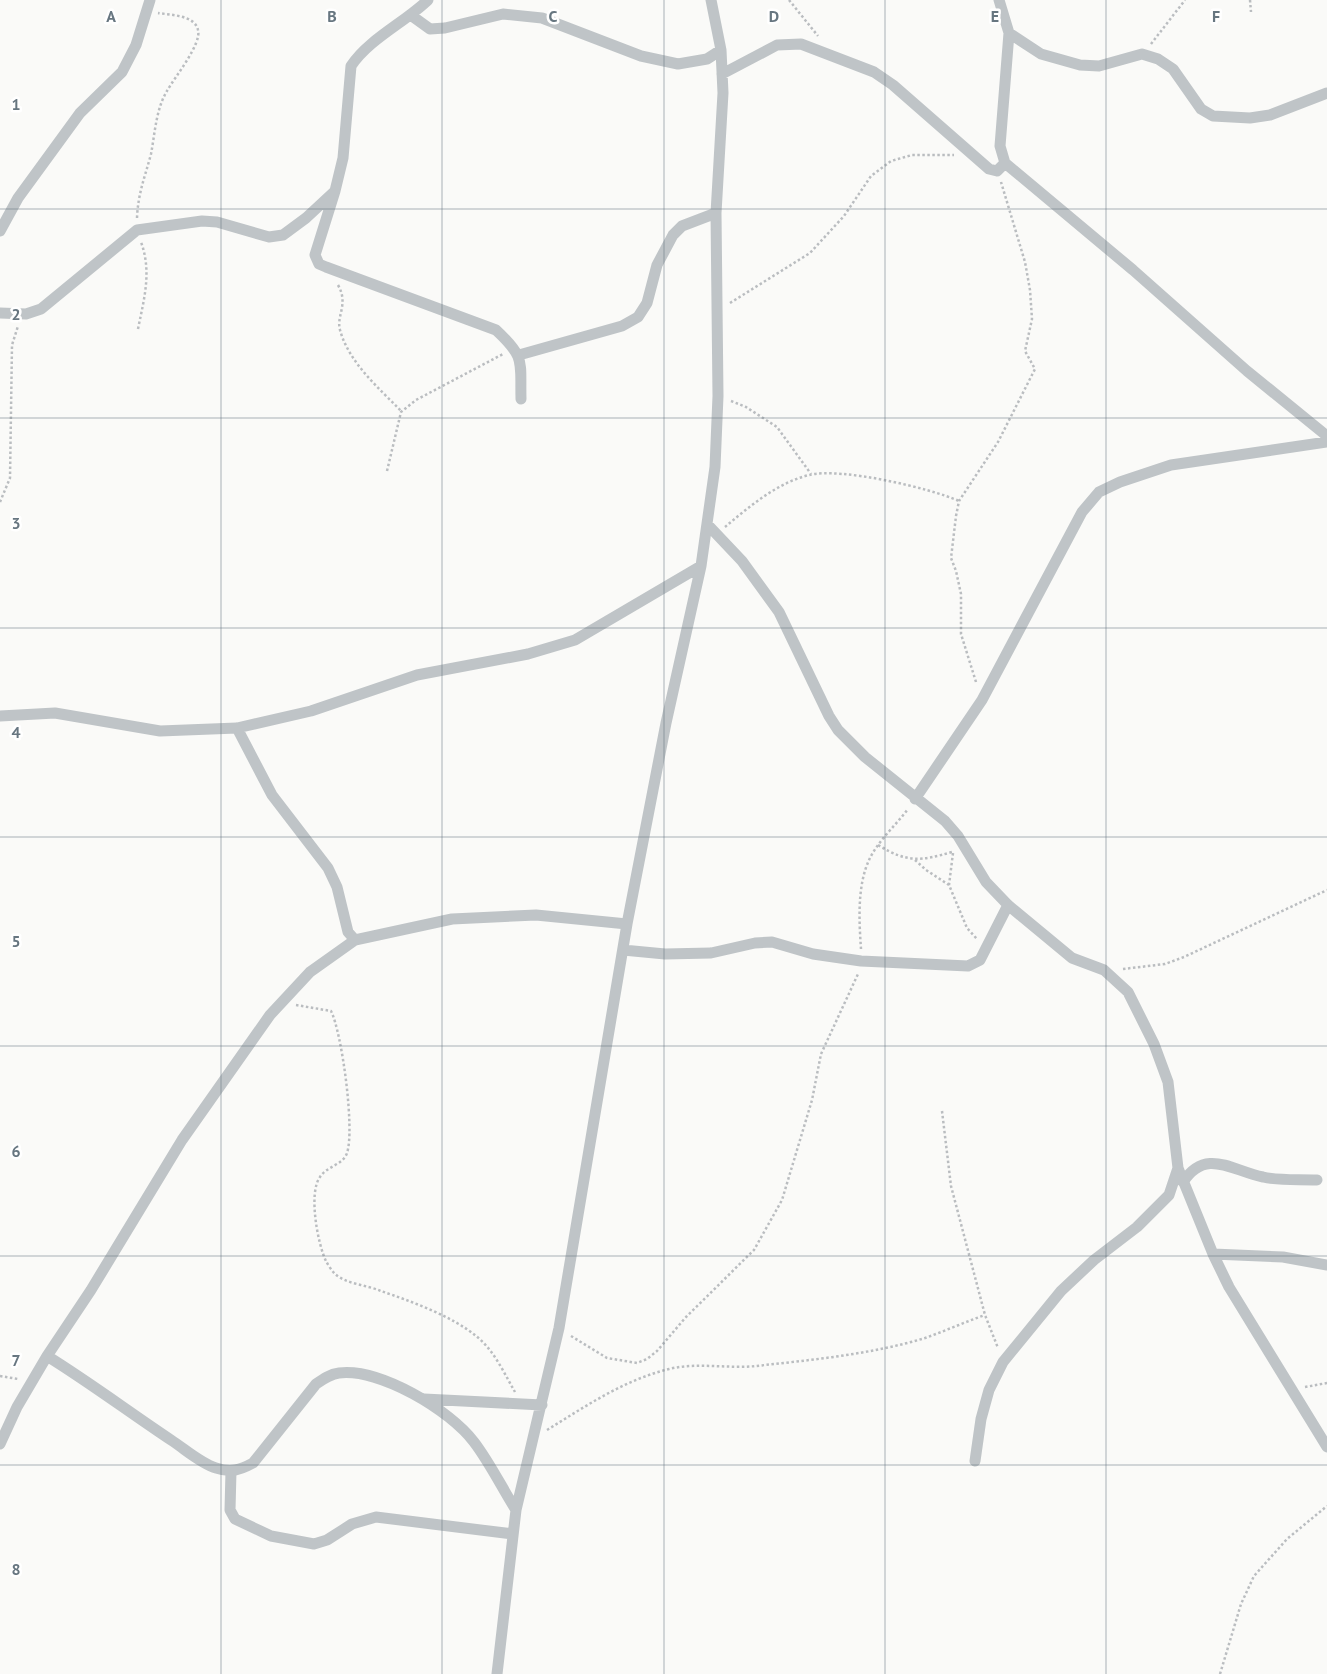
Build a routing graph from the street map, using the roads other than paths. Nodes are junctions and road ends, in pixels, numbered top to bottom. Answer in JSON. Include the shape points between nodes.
{"nodes":[{"id":1,"x":150,"y":0,"type":"edge"},
{"id":2,"x":428,"y":0,"type":"edge"},
{"id":3,"x":711,"y":0,"type":"edge"},
{"id":4,"x":999,"y":0,"type":"edge"},
{"id":5,"x":412,"y":16,"type":"junction"},
{"id":6,"x":1010,"y":33,"type":"junction"},
{"id":7,"x":721,"y":50,"type":"junction"},
{"id":8,"x":722,"y":74,"type":"junction"},
{"id":9,"x":1327,"y":93,"type":"edge"},
{"id":10,"x":1001,"y":167,"type":"junction"},
{"id":11,"x":335,"y":191,"type":"junction"},
{"id":12,"x":716,"y":213,"type":"junction"},
{"id":13,"x":0,"y":231,"type":"edge"},
{"id":14,"x":0,"y":313,"type":"edge"},
{"id":15,"x":517,"y":352,"type":"junction"},
{"id":16,"x":521,"y":399,"type":"dead end"},
{"id":17,"x":1327,"y":436,"type":"edge"},
{"id":18,"x":1327,"y":442,"type":"edge"},
{"id":19,"x":707,"y":524,"type":"junction"},
{"id":20,"x":701,"y":566,"type":"junction"},
{"id":21,"x":0,"y":716,"type":"edge"},
{"id":22,"x":237,"y":728,"type":"junction"},
{"id":23,"x":915,"y":799,"type":"junction"},
{"id":24,"x":1008,"y":905,"type":"junction"},
{"id":25,"x":627,"y":924,"type":"junction"},
{"id":26,"x":355,"y":940,"type":"junction"},
{"id":27,"x":624,"y":950,"type":"junction"},
{"id":28,"x":1178,"y":1168,"type":"junction"},
{"id":29,"x":1317,"y":1180,"type":"dead end"},
{"id":30,"x":1183,"y":1182,"type":"junction"},
{"id":31,"x":1213,"y":1254,"type":"junction"},
{"id":32,"x":1327,"y":1264,"type":"edge"},
{"id":33,"x":47,"y":1356,"type":"junction"},
{"id":34,"x":424,"y":1399,"type":"junction"},
{"id":35,"x":542,"y":1405,"type":"junction"},
{"id":36,"x":0,"y":1444,"type":"edge"},
{"id":37,"x":1327,"y":1447,"type":"edge"},
{"id":38,"x":975,"y":1461,"type":"dead end"},
{"id":39,"x":231,"y":1471,"type":"junction"},
{"id":40,"x":516,"y":1510,"type":"junction"},
{"id":41,"x":513,"y":1534,"type":"junction"},
{"id":42,"x":497,"y":1674,"type":"edge"}],
"edges":[{"from":1,"to":13,"type":"street","via":[[136,45],[122,72],[80,113],[18,198]]},
{"from":2,"to":5,"type":"street"},
{"from":3,"to":7,"type":"street"},
{"from":4,"to":6,"type":"street"},
{"from":5,"to":7,"type":"street","via":[[430,29],[503,14],[542,18],[641,56],[678,64],[707,59]]},
{"from":5,"to":11,"type":"street","via":[[359,54],[351,66],[343,158]]},
{"from":6,"to":9,"type":"street","via":[[1040,54],[1080,65],[1099,66],[1142,54],[1158,59],[1173,69],[1201,110],[1213,116],[1250,118],[1270,115]]},
{"from":6,"to":10,"type":"street"},
{"from":7,"to":8,"type":"street"},
{"from":8,"to":10,"type":"street","via":[[778,45],[801,44],[874,72],[990,170]]},
{"from":8,"to":12,"type":"street"},
{"from":10,"to":17,"type":"street","via":[[1133,270],[1247,371]]},
{"from":11,"to":14,"type":"street","via":[[283,235],[269,237],[217,222],[202,221],[137,230],[41,309],[26,314]]},
{"from":11,"to":15,"type":"street","via":[[315,255],[319,264],[476,321],[496,330]]},
{"from":12,"to":15,"type":"street","via":[[682,226],[673,235],[657,265],[647,303],[638,317],[622,326]]},
{"from":12,"to":19,"type":"street","via":[[718,396],[715,467]]},
{"from":15,"to":16,"type":"street"},
{"from":18,"to":23,"type":"street","via":[[1171,465],[1099,492],[1082,512],[982,700]]},
{"from":19,"to":20,"type":"street"},
{"from":19,"to":23,"type":"street","via":[[742,561],[779,612],[838,730]]},
{"from":20,"to":22,"type":"street","via":[[575,640],[528,654],[417,675],[311,711]]},
{"from":20,"to":25,"type":"street"},
{"from":21,"to":22,"type":"street","via":[[55,713],[160,731]]},
{"from":22,"to":26,"type":"street","via":[[272,795],[328,868],[337,887],[348,932]]},
{"from":23,"to":24,"type":"street","via":[[945,821],[986,882]]},
{"from":24,"to":27,"type":"street","via":[[980,960],[968,966],[861,961],[813,954],[772,942],[711,953],[665,954]]},
{"from":24,"to":28,"type":"street","via":[[1072,958],[1104,970],[1128,992],[1157,1051],[1168,1082]]},
{"from":25,"to":26,"type":"street","via":[[536,915],[452,919]]},
{"from":25,"to":27,"type":"street"},
{"from":26,"to":33,"type":"street","via":[[310,972],[270,1015],[182,1140]]},
{"from":27,"to":35,"type":"street","via":[[559,1328]]},
{"from":28,"to":30,"type":"street"},
{"from":28,"to":38,"type":"street","via":[[1169,1195],[1137,1228],[1094,1260],[1061,1291],[1003,1362],[989,1390]]},
{"from":29,"to":30,"type":"street","via":[[1265,1178],[1218,1163],[1196,1168]]},
{"from":30,"to":31,"type":"street"},
{"from":31,"to":32,"type":"street","via":[[1283,1257]]},
{"from":31,"to":37,"type":"street"},
{"from":33,"to":36,"type":"street"},
{"from":33,"to":39,"type":"street","via":[[206,1464]]},
{"from":34,"to":35,"type":"street"},
{"from":34,"to":39,"type":"street","via":[[362,1374],[339,1373],[326,1377],[316,1384],[253,1464]]},
{"from":34,"to":40,"type":"street","via":[[453,1420],[474,1442]]},
{"from":35,"to":40,"type":"street"},
{"from":39,"to":41,"type":"street","via":[[230,1510],[235,1519],[271,1536],[314,1544],[327,1540],[352,1524],[376,1518]]},
{"from":40,"to":41,"type":"street"},
{"from":41,"to":42,"type":"street"}]}
